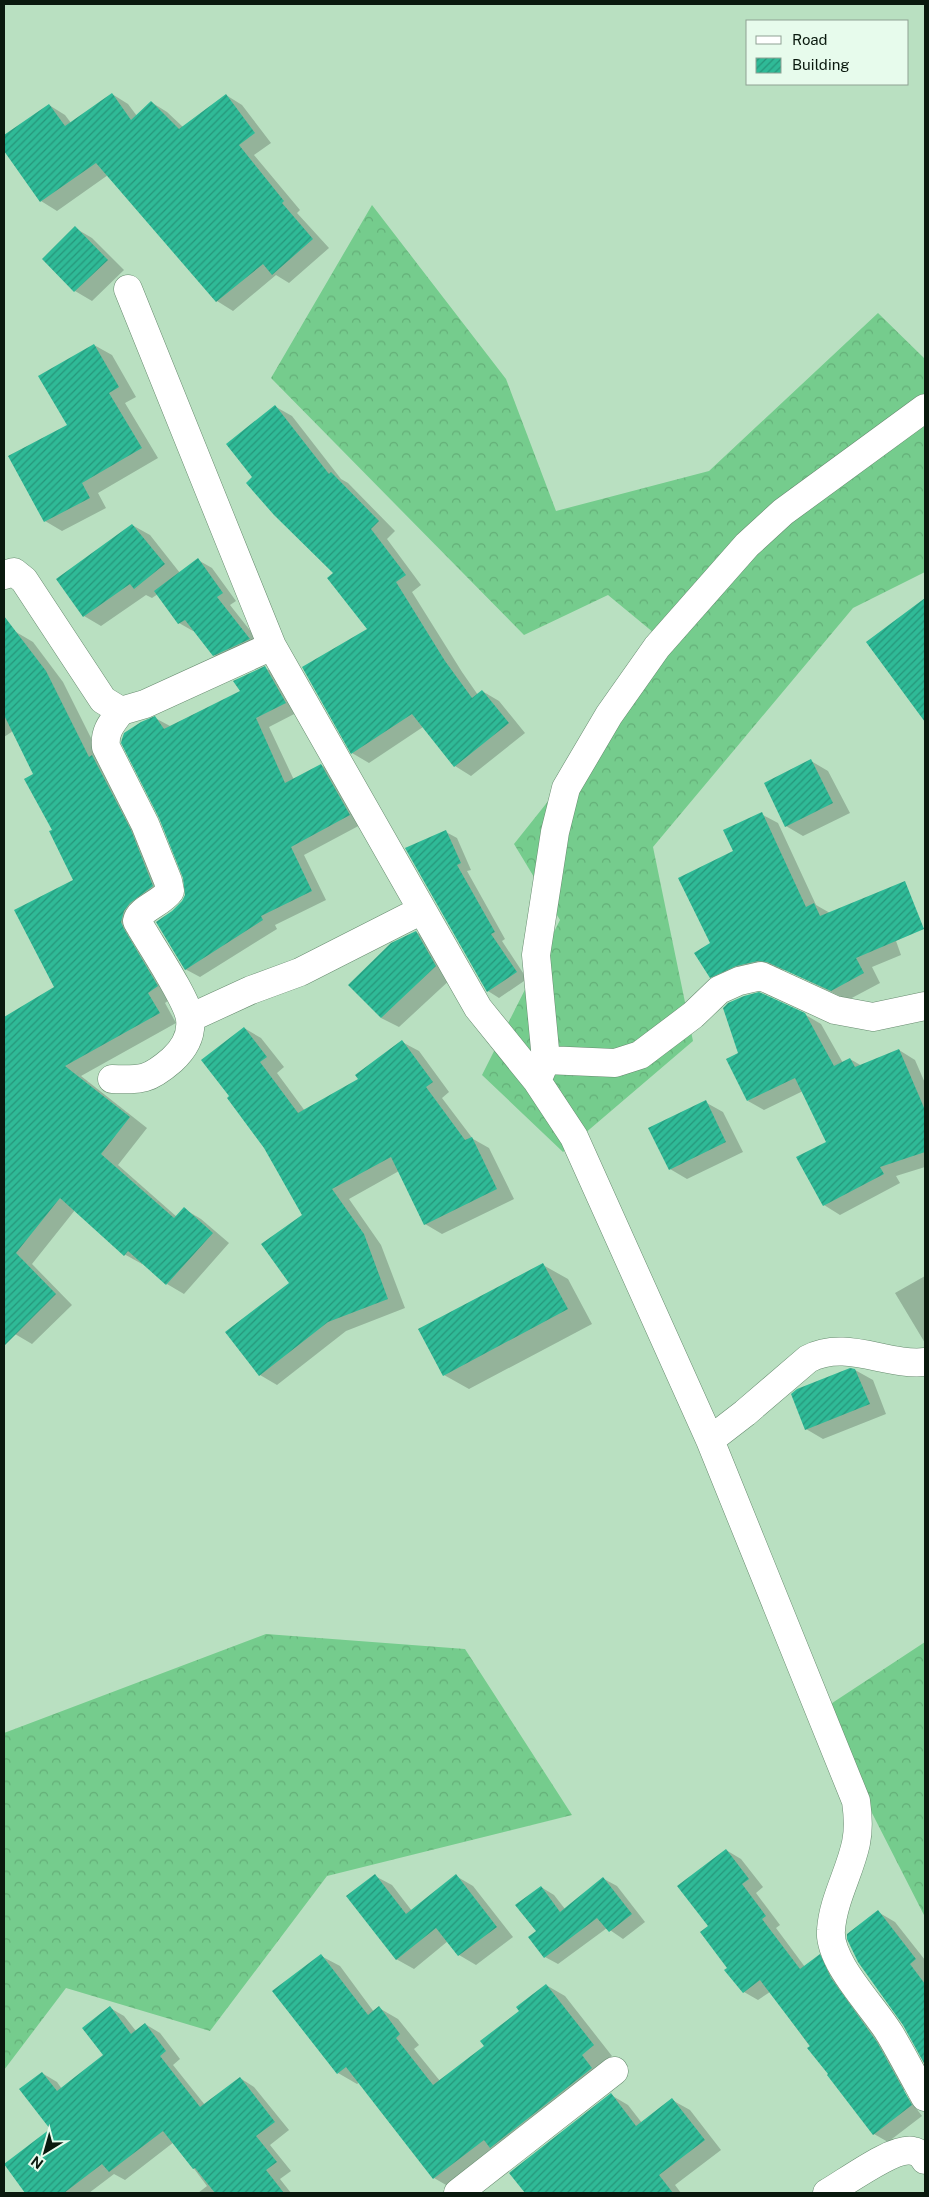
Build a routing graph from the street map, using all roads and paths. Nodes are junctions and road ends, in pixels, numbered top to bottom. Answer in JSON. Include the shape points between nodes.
{"nodes":[{"id":1,"x":128,"y":289,"type":"dead end"},
{"id":2,"x":925,"y":408,"type":"edge"},
{"id":3,"x":4,"y":575,"type":"edge"},
{"id":4,"x":272,"y":646,"type":"junction"},
{"id":5,"x":121,"y":710,"type":"junction"},
{"id":6,"x":422,"y":910,"type":"junction"},
{"id":7,"x":925,"y":1006,"type":"edge"},
{"id":8,"x":190,"y":1018,"type":"junction"},
{"id":9,"x":541,"y":1071,"type":"junction"},
{"id":10,"x":112,"y":1079,"type":"dead end"},
{"id":11,"x":925,"y":1362,"type":"edge"},
{"id":12,"x":710,"y":1440,"type":"junction"},
{"id":13,"x":614,"y":2071,"type":"dead end"},
{"id":14,"x":925,"y":2097,"type":"edge"},
{"id":15,"x":924,"y":2152,"type":"edge"},
{"id":16,"x":458,"y":2193,"type":"edge"},
{"id":17,"x":827,"y":2193,"type":"edge"}],
"edges":[{"from":1,"to":4,"type":"street"},
{"from":2,"to":9,"type":"street","via":[[783,512],[747,545],[657,647],[609,715],[566,788],[554,832],[536,956]]},
{"from":3,"to":5,"type":"street","via":[[14,572],[24,580],[103,700]]},
{"from":4,"to":5,"type":"street","via":[[145,704]]},
{"from":4,"to":6,"type":"street"},
{"from":5,"to":8,"type":"street","via":[[108,728],[106,747],[145,824],[170,891],[161,902],[142,911],[137,921],[183,999]]},
{"from":6,"to":8,"type":"street","via":[[300,972]]},
{"from":6,"to":9,"type":"street","via":[[478,1008]]},
{"from":7,"to":9,"type":"street","via":[[873,1017],[844,1012],[761,976],[719,990],[693,1016],[640,1055],[615,1063]]},
{"from":8,"to":10,"type":"street","via":[[189,1036],[180,1053],[162,1069],[140,1080]]},
{"from":9,"to":12,"type":"street","via":[[574,1137]]},
{"from":11,"to":12,"type":"street","via":[[906,1362],[861,1353],[828,1351],[817,1354]]},
{"from":12,"to":14,"type":"street","via":[[856,1801],[856,1843],[834,1912],[831,1941],[841,1965],[889,2032]]},
{"from":13,"to":16,"type":"street"},
{"from":15,"to":17,"type":"street","via":[[898,2152]]}]}
